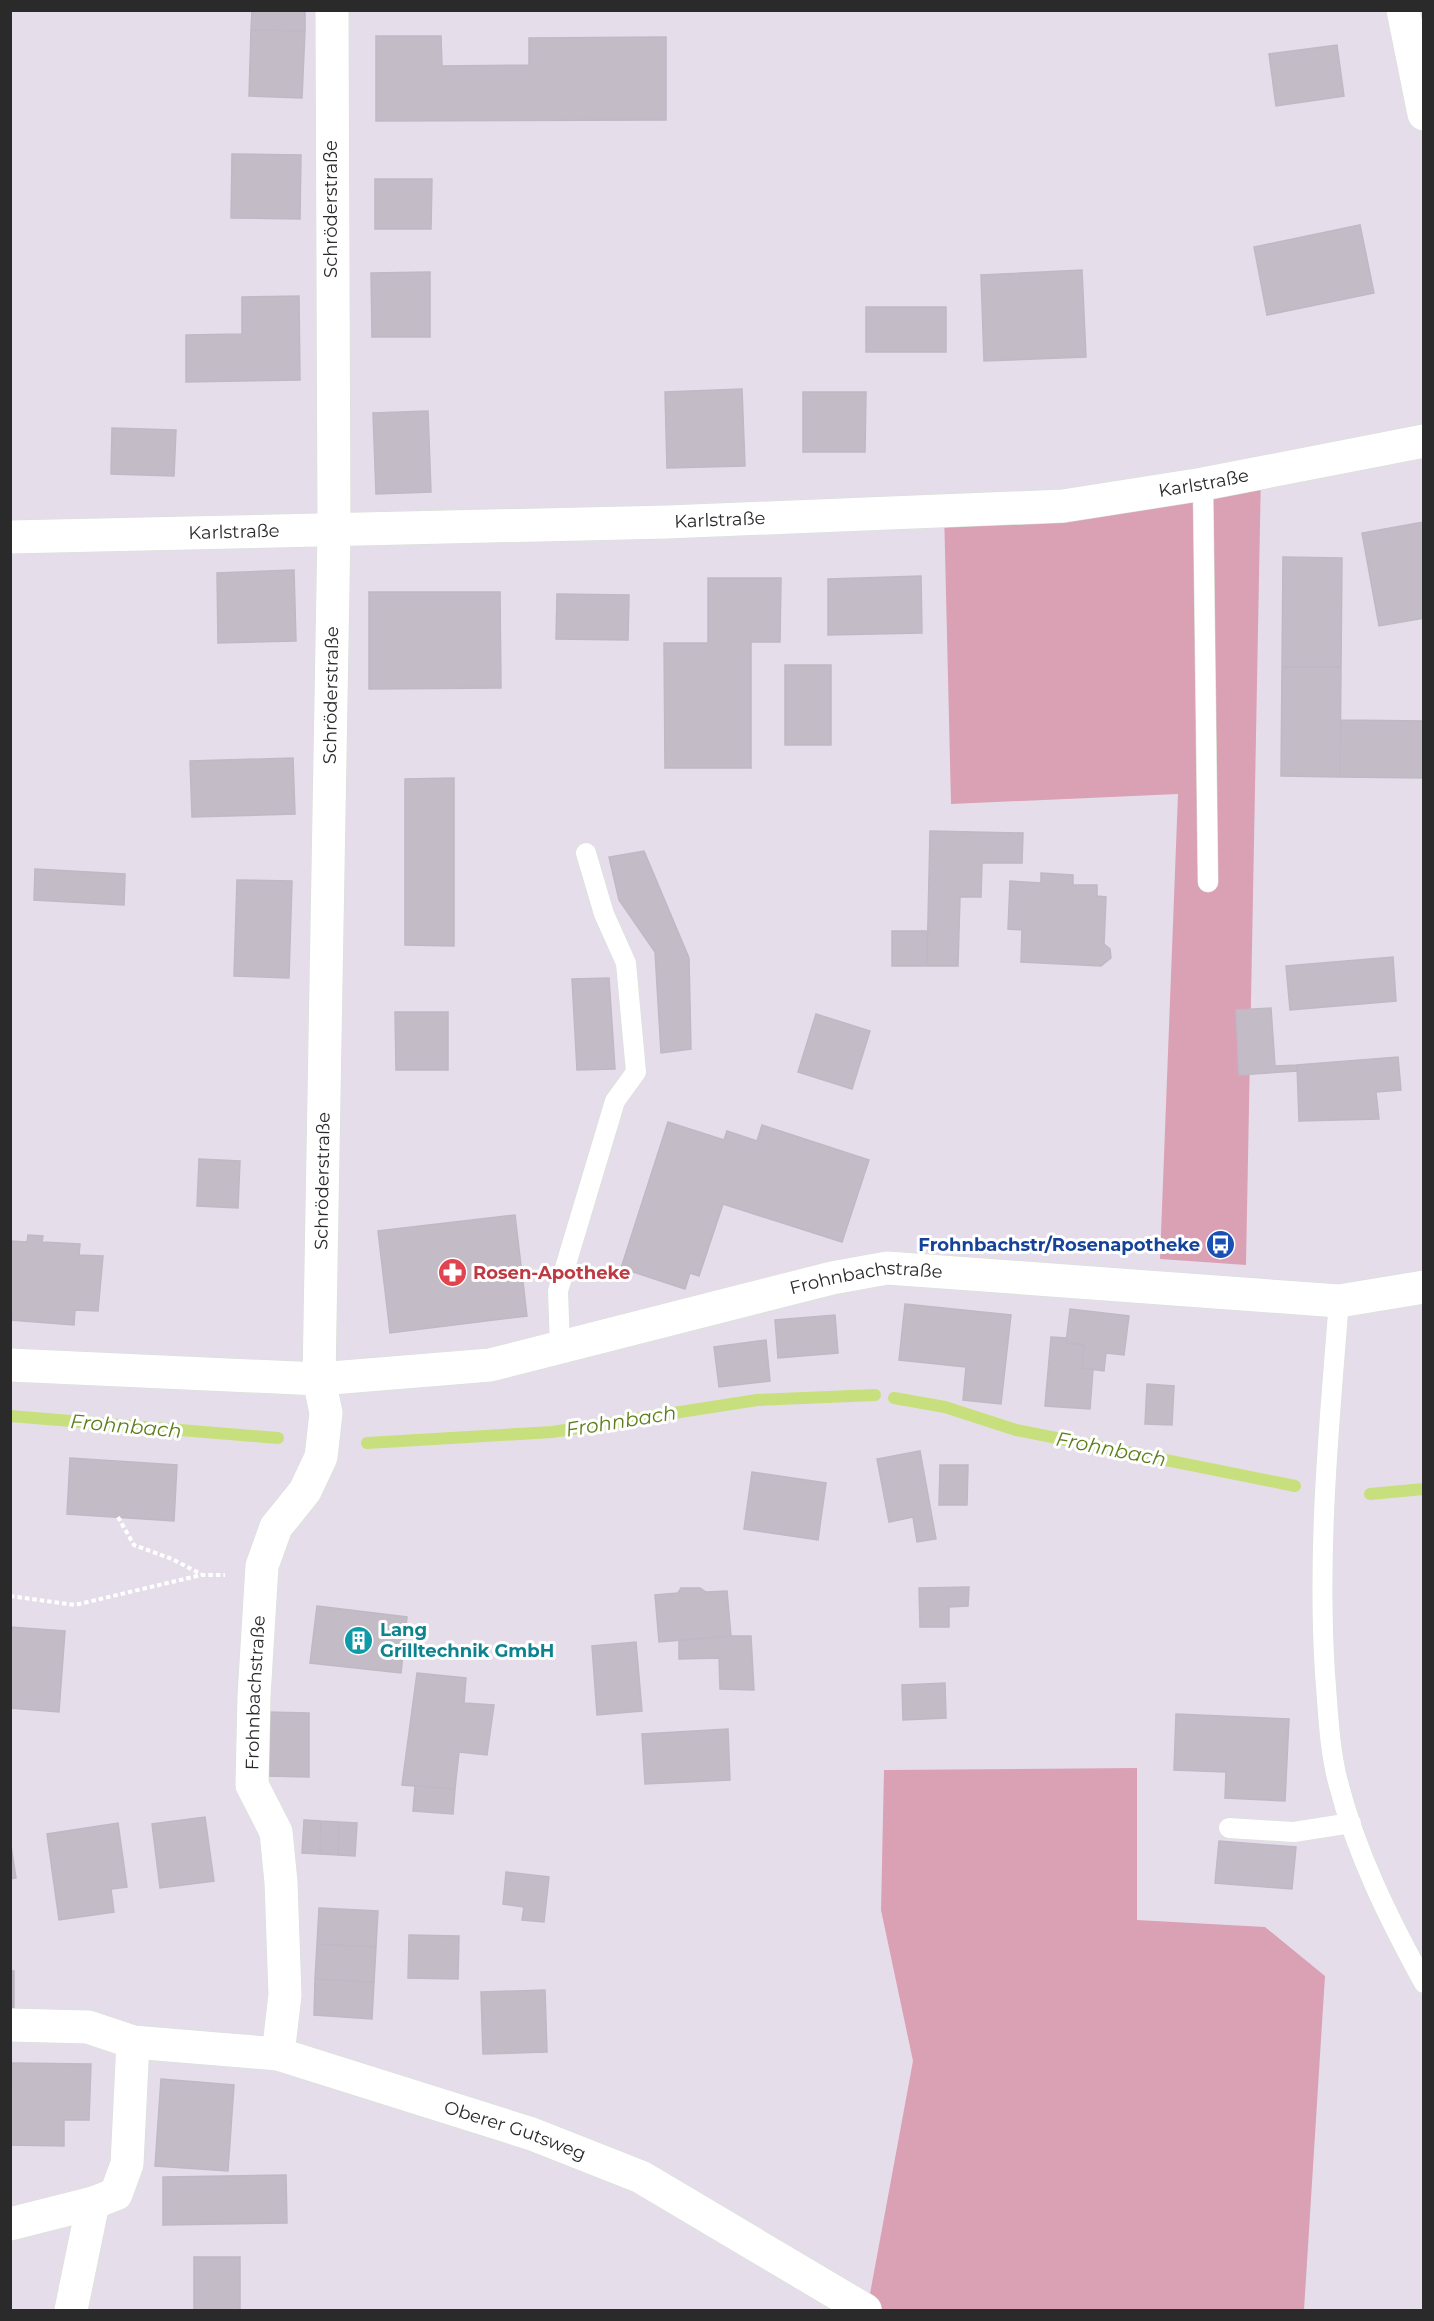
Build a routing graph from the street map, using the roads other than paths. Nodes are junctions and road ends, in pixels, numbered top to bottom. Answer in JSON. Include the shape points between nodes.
{"nodes":[{"id":1,"x":332,"y":10,"type":"edge"},
{"id":2,"x":1403,"y":10,"type":"edge"},
{"id":3,"x":1424,"y":114,"type":"edge"},
{"id":4,"x":1424,"y":441,"type":"edge"},
{"id":5,"x":1203,"y":484,"type":"junction"},
{"id":6,"x":334,"y":530,"type":"junction"},
{"id":7,"x":10,"y":537,"type":"edge"},
{"id":8,"x":586,"y":853,"type":"dead end"},
{"id":9,"x":1208,"y":882,"type":"dead end"},
{"id":10,"x":1424,"y":1287,"type":"edge"},
{"id":11,"x":1339,"y":1301,"type":"junction"},
{"id":12,"x":560,"y":1347,"type":"junction"},
{"id":13,"x":10,"y":1365,"type":"edge"},
{"id":14,"x":319,"y":1379,"type":"junction"},
{"id":15,"x":1351,"y":1823,"type":"junction"},
{"id":16,"x":1229,"y":1828,"type":"dead end"},
{"id":17,"x":1424,"y":1983,"type":"edge"},
{"id":18,"x":10,"y":2025,"type":"edge"},
{"id":19,"x":133,"y":2042,"type":"junction"},
{"id":20,"x":279,"y":2054,"type":"junction"},
{"id":21,"x":93,"y":2203,"type":"junction"},
{"id":22,"x":10,"y":2224,"type":"edge"},
{"id":23,"x":71,"y":2310,"type":"edge"},
{"id":24,"x":866,"y":2310,"type":"edge"}],
"edges":[{"from":1,"to":6,"type":"street","name":"Schröderstraße"},
{"from":2,"to":3,"type":"street"},
{"from":4,"to":5,"type":"street","name":"Karlstraße"},
{"from":5,"to":6,"type":"street","name":"Karlstraße","via":[[1063,506]]},
{"from":5,"to":9,"type":"lane"},
{"from":6,"to":7,"type":"street","name":"Karlstraße"},
{"from":6,"to":14,"type":"street","name":"Schröderstraße"},
{"from":8,"to":12,"type":"lane","via":[[604,915],[626,963],[636,1072],[615,1101],[558,1291]]},
{"from":10,"to":11,"type":"street","name":"Frohnbachstraße"},
{"from":11,"to":12,"type":"street","name":"Frohnbachstraße","via":[[887,1268],[832,1278]]},
{"from":11,"to":15,"type":"lane","via":[[1322,1510],[1322,1618],[1328,1711],[1338,1781]]},
{"from":12,"to":14,"type":"street","name":"Frohnbachstraße","via":[[490,1365]]},
{"from":13,"to":14,"type":"street","name":"Frohnbachstraße"},
{"from":14,"to":20,"type":"street","name":"Frohnbachstraße","via":[[326,1413],[321,1456],[305,1491],[276,1527],[262,1566],[254,1696],[252,1785],[276,1832],[279,1862],[285,1995]]},
{"from":15,"to":16,"type":"lane","via":[[1294,1832]]},
{"from":15,"to":17,"type":"lane","via":[[1383,1909]]},
{"from":18,"to":19,"type":"street","name":"Oberer Gutsweg","via":[[88,2027]]},
{"from":19,"to":20,"type":"street","name":"Oberer Gutsweg"},
{"from":19,"to":21,"type":"street","via":[[127,2164],[116,2194]]},
{"from":20,"to":24,"type":"street","name":"Oberer Gutsweg","via":[[532,2134],[641,2177]]},
{"from":21,"to":22,"type":"street"},
{"from":21,"to":23,"type":"street"}]}
